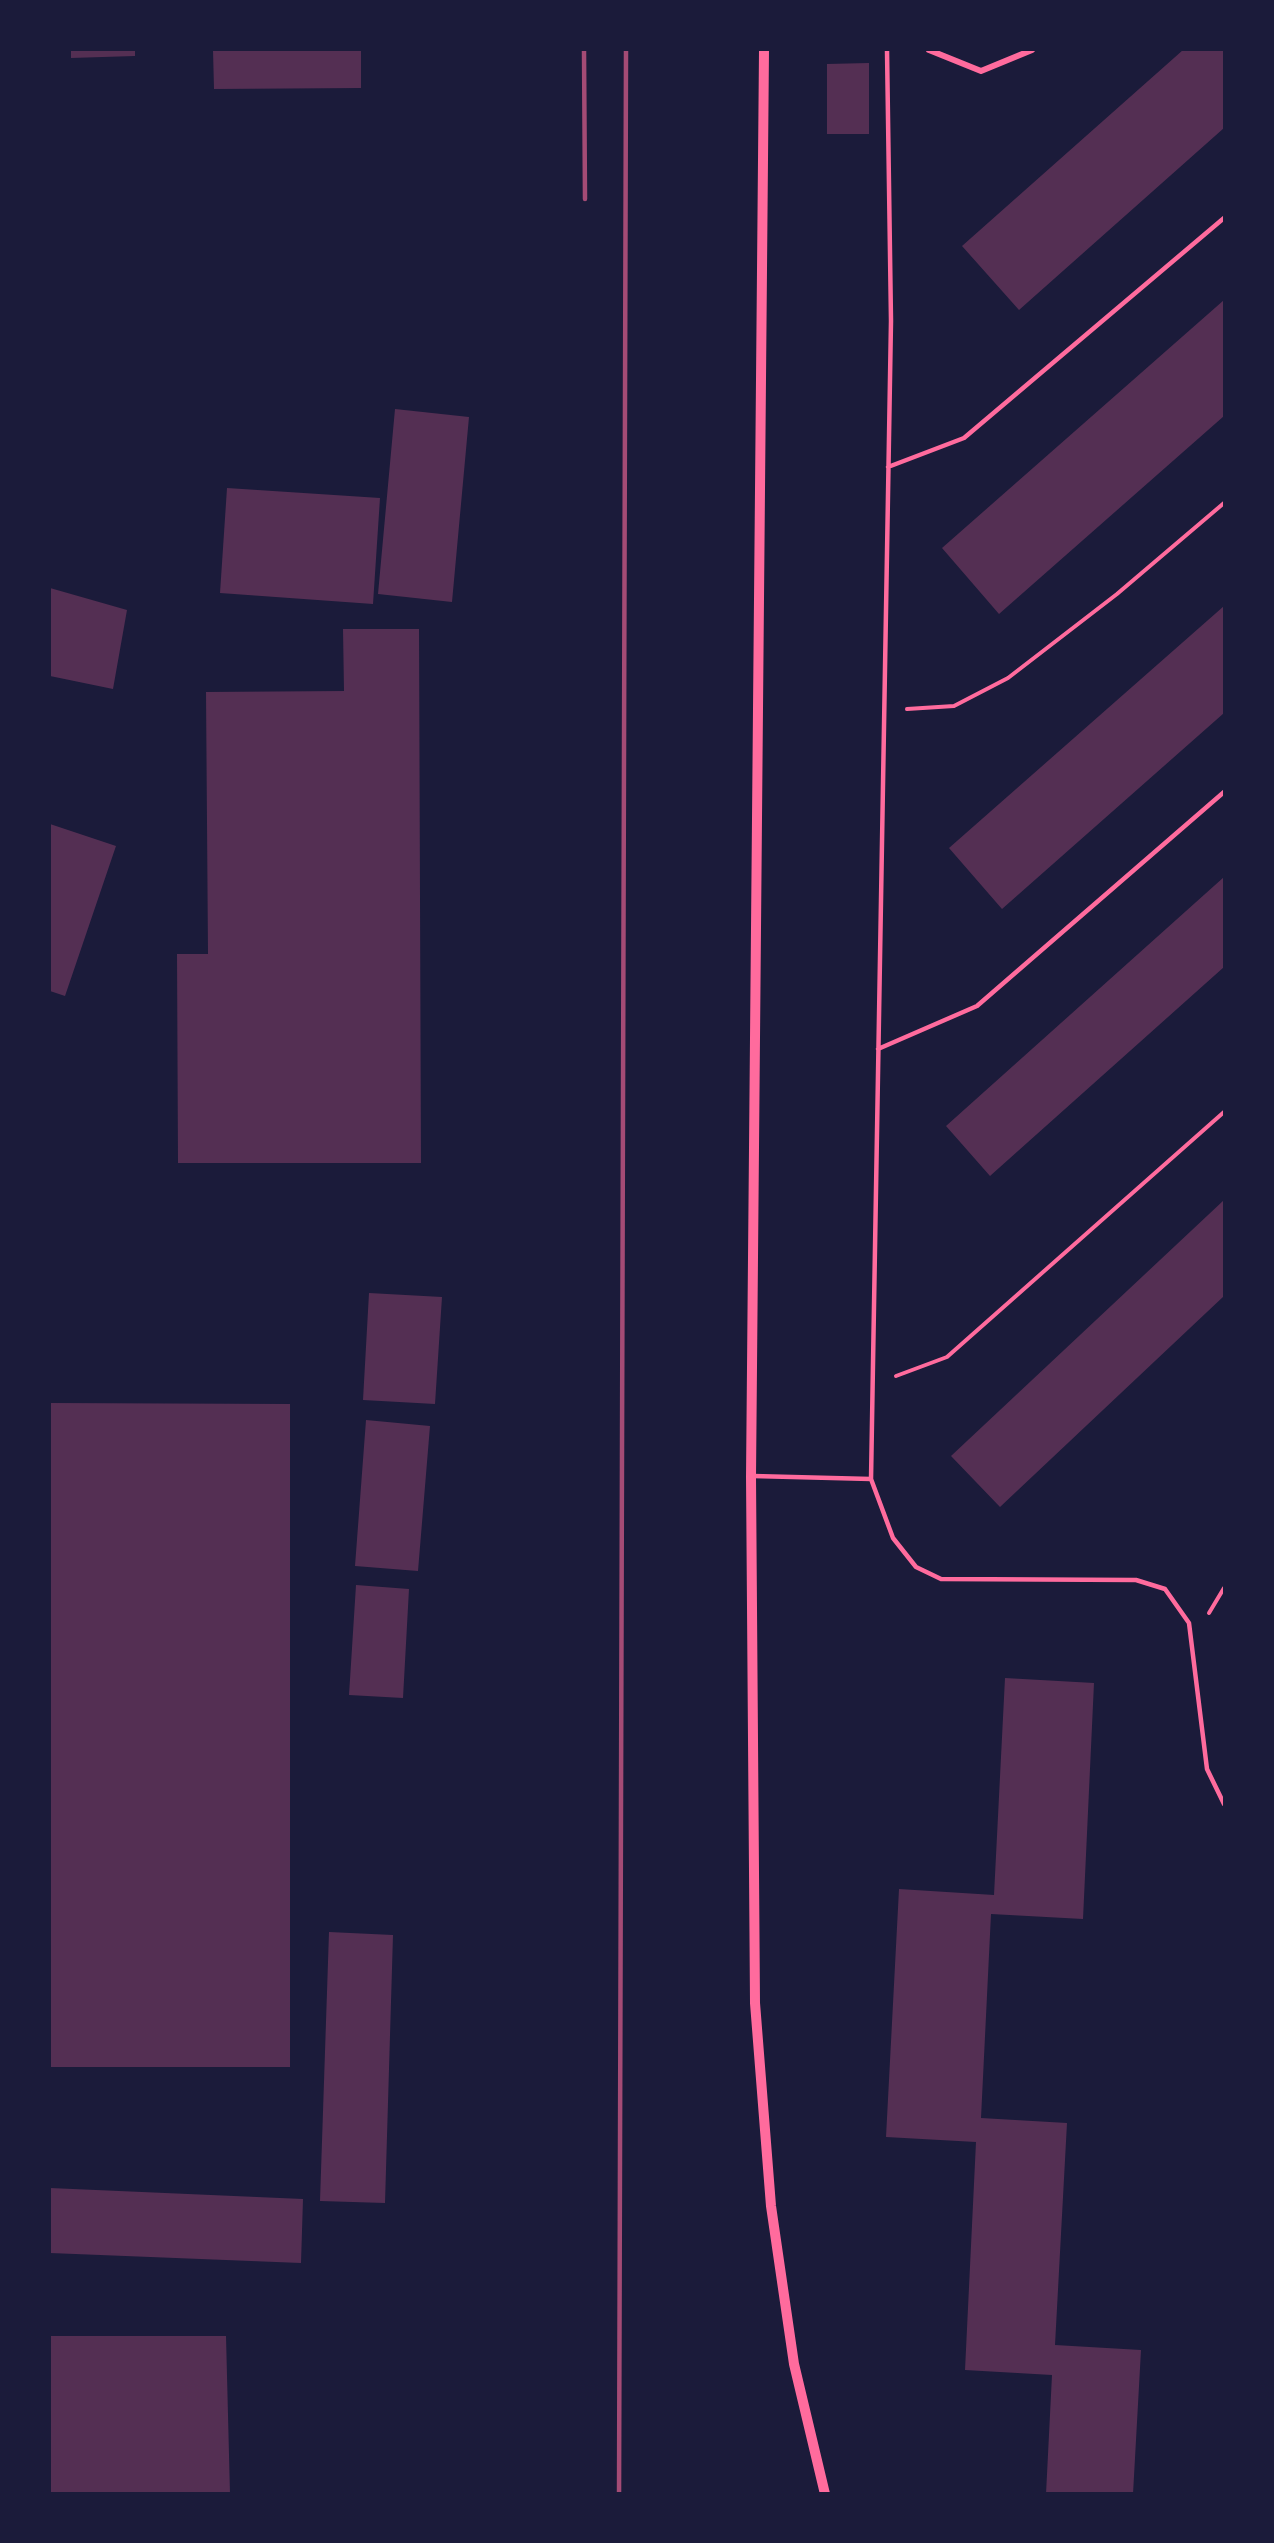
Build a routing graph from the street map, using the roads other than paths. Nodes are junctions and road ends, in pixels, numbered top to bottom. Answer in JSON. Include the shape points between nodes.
{"nodes":[{"id":1,"x":764,"y":50,"type":"edge"},
{"id":2,"x":887,"y":50,"type":"edge"},
{"id":3,"x":929,"y":50,"type":"edge"},
{"id":4,"x":1032,"y":50,"type":"edge"},
{"id":5,"x":1224,"y":218,"type":"edge"},
{"id":6,"x":888,"y":467,"type":"junction"},
{"id":7,"x":1224,"y":792,"type":"edge"},
{"id":8,"x":878,"y":1049,"type":"junction"},
{"id":9,"x":751,"y":1476,"type":"junction"},
{"id":10,"x":871,"y":1479,"type":"junction"},
{"id":11,"x":1224,"y":1804,"type":"edge"},
{"id":12,"x":825,"y":2493,"type":"edge"}],
"edges":[{"from":1,"to":9,"type":"street"},
{"from":2,"to":6,"type":"lane","via":[[891,321]]},
{"from":3,"to":4,"type":"street","via":[[981,71]]},
{"from":5,"to":6,"type":"lane","via":[[964,438]]},
{"from":6,"to":8,"type":"lane"},
{"from":7,"to":8,"type":"lane","via":[[977,1006]]},
{"from":8,"to":10,"type":"lane"},
{"from":9,"to":10,"type":"lane"},
{"from":9,"to":12,"type":"street","via":[[755,2003],[777,2251],[794,2364]]},
{"from":10,"to":11,"type":"lane","via":[[893,1538],[916,1567],[942,1579],[1136,1580],[1165,1589],[1189,1623],[1207,1769]]}]}
